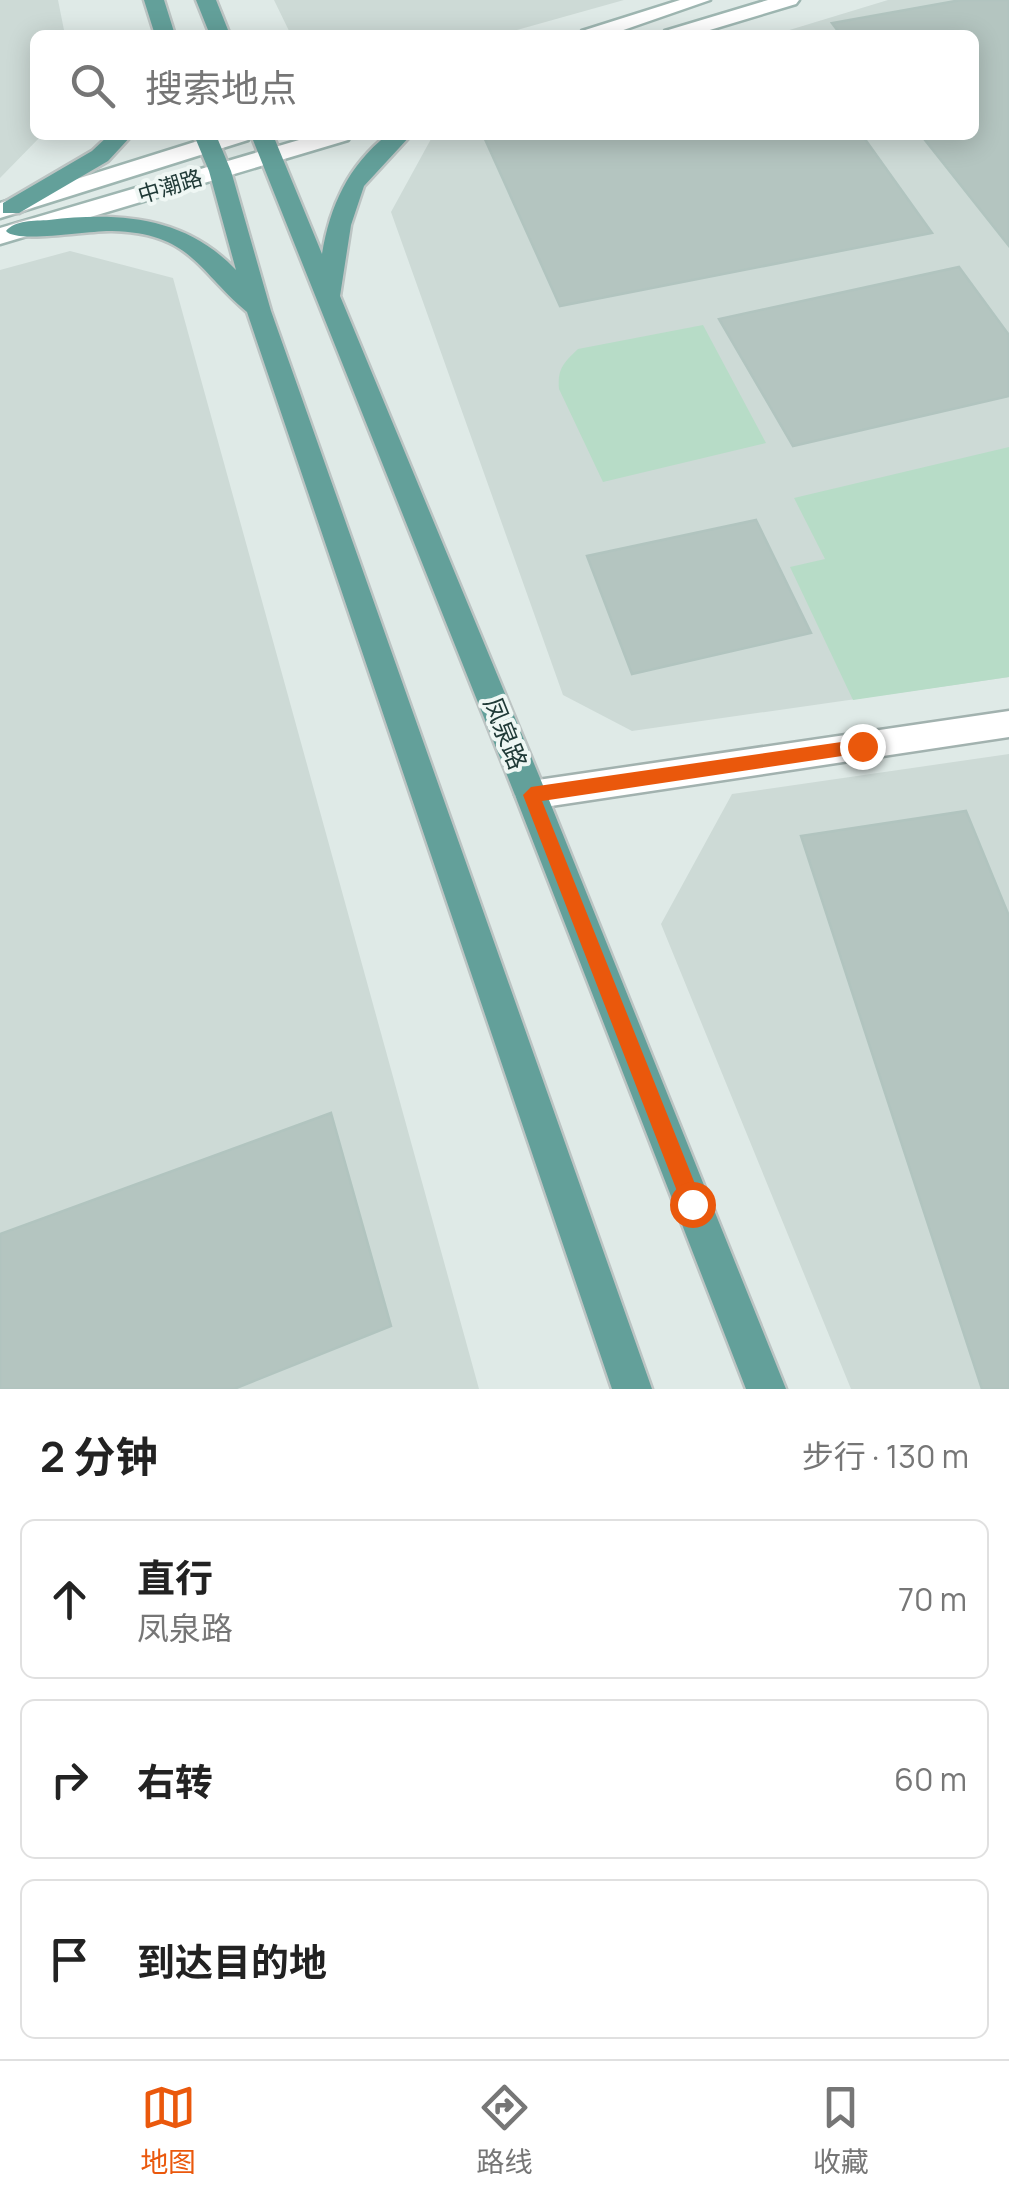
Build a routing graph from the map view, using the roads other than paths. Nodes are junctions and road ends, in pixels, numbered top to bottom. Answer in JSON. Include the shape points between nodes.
{"nodes":[{"id":1,"x":154,"y":0,"type":"edge"},
{"id":2,"x":206,"y":0,"type":"edge"},
{"id":3,"x":700,"y":0,"type":"edge"},
{"id":4,"x":789,"y":0,"type":"edge"},
{"id":5,"x":162,"y":30,"type":"edge"},
{"id":6,"x":220,"y":30,"type":"edge"},
{"id":7,"x":605,"y":30,"type":"edge"},
{"id":8,"x":689,"y":30,"type":"edge"},
{"id":9,"x":116,"y":140,"type":"edge"},
{"id":10,"x":303,"y":140,"type":"edge"},
{"id":11,"x":394,"y":140,"type":"edge"},
{"id":12,"x":266,"y":145,"type":"edge"},
{"id":13,"x":211,"y":150,"type":"edge"},
{"id":14,"x":7,"y":222,"type":"edge"},
{"id":15,"x":328,"y":302,"type":"junction"},
{"id":16,"x":259,"y":311,"type":"junction"},
{"id":17,"x":1009,"y":724,"type":"edge"},
{"id":18,"x":531,"y":795,"type":"junction"},
{"id":19,"x":632,"y":1389,"type":"edge"},
{"id":20,"x":766,"y":1389,"type":"edge"}],
"edges":[{"from":1,"to":5,"type":"main road"},
{"from":2,"to":6,"type":"main road"},
{"from":3,"to":7,"type":"main road"},
{"from":4,"to":8,"type":"main road"},
{"from":9,"to":14,"type":"main road"},
{"from":10,"to":12,"type":"main road","name":"中潮路"},
{"from":11,"to":15,"type":"main road","via":[[370,159],[340,211]]},
{"from":12,"to":13,"type":"main road","name":"中潮路"},
{"from":12,"to":15,"type":"main road","name":"凤泉路"},
{"from":13,"to":14,"type":"main road","name":"中潮路"},
{"from":13,"to":16,"type":"main road"},
{"from":14,"to":16,"type":"main road","via":[[136,224],[170,234],[206,254]]},
{"from":15,"to":18,"type":"main road","name":"凤泉路"},
{"from":16,"to":19,"type":"main road"},
{"from":17,"to":18,"type":"main road"},
{"from":18,"to":20,"type":"main road","name":"凤泉路"}]}
